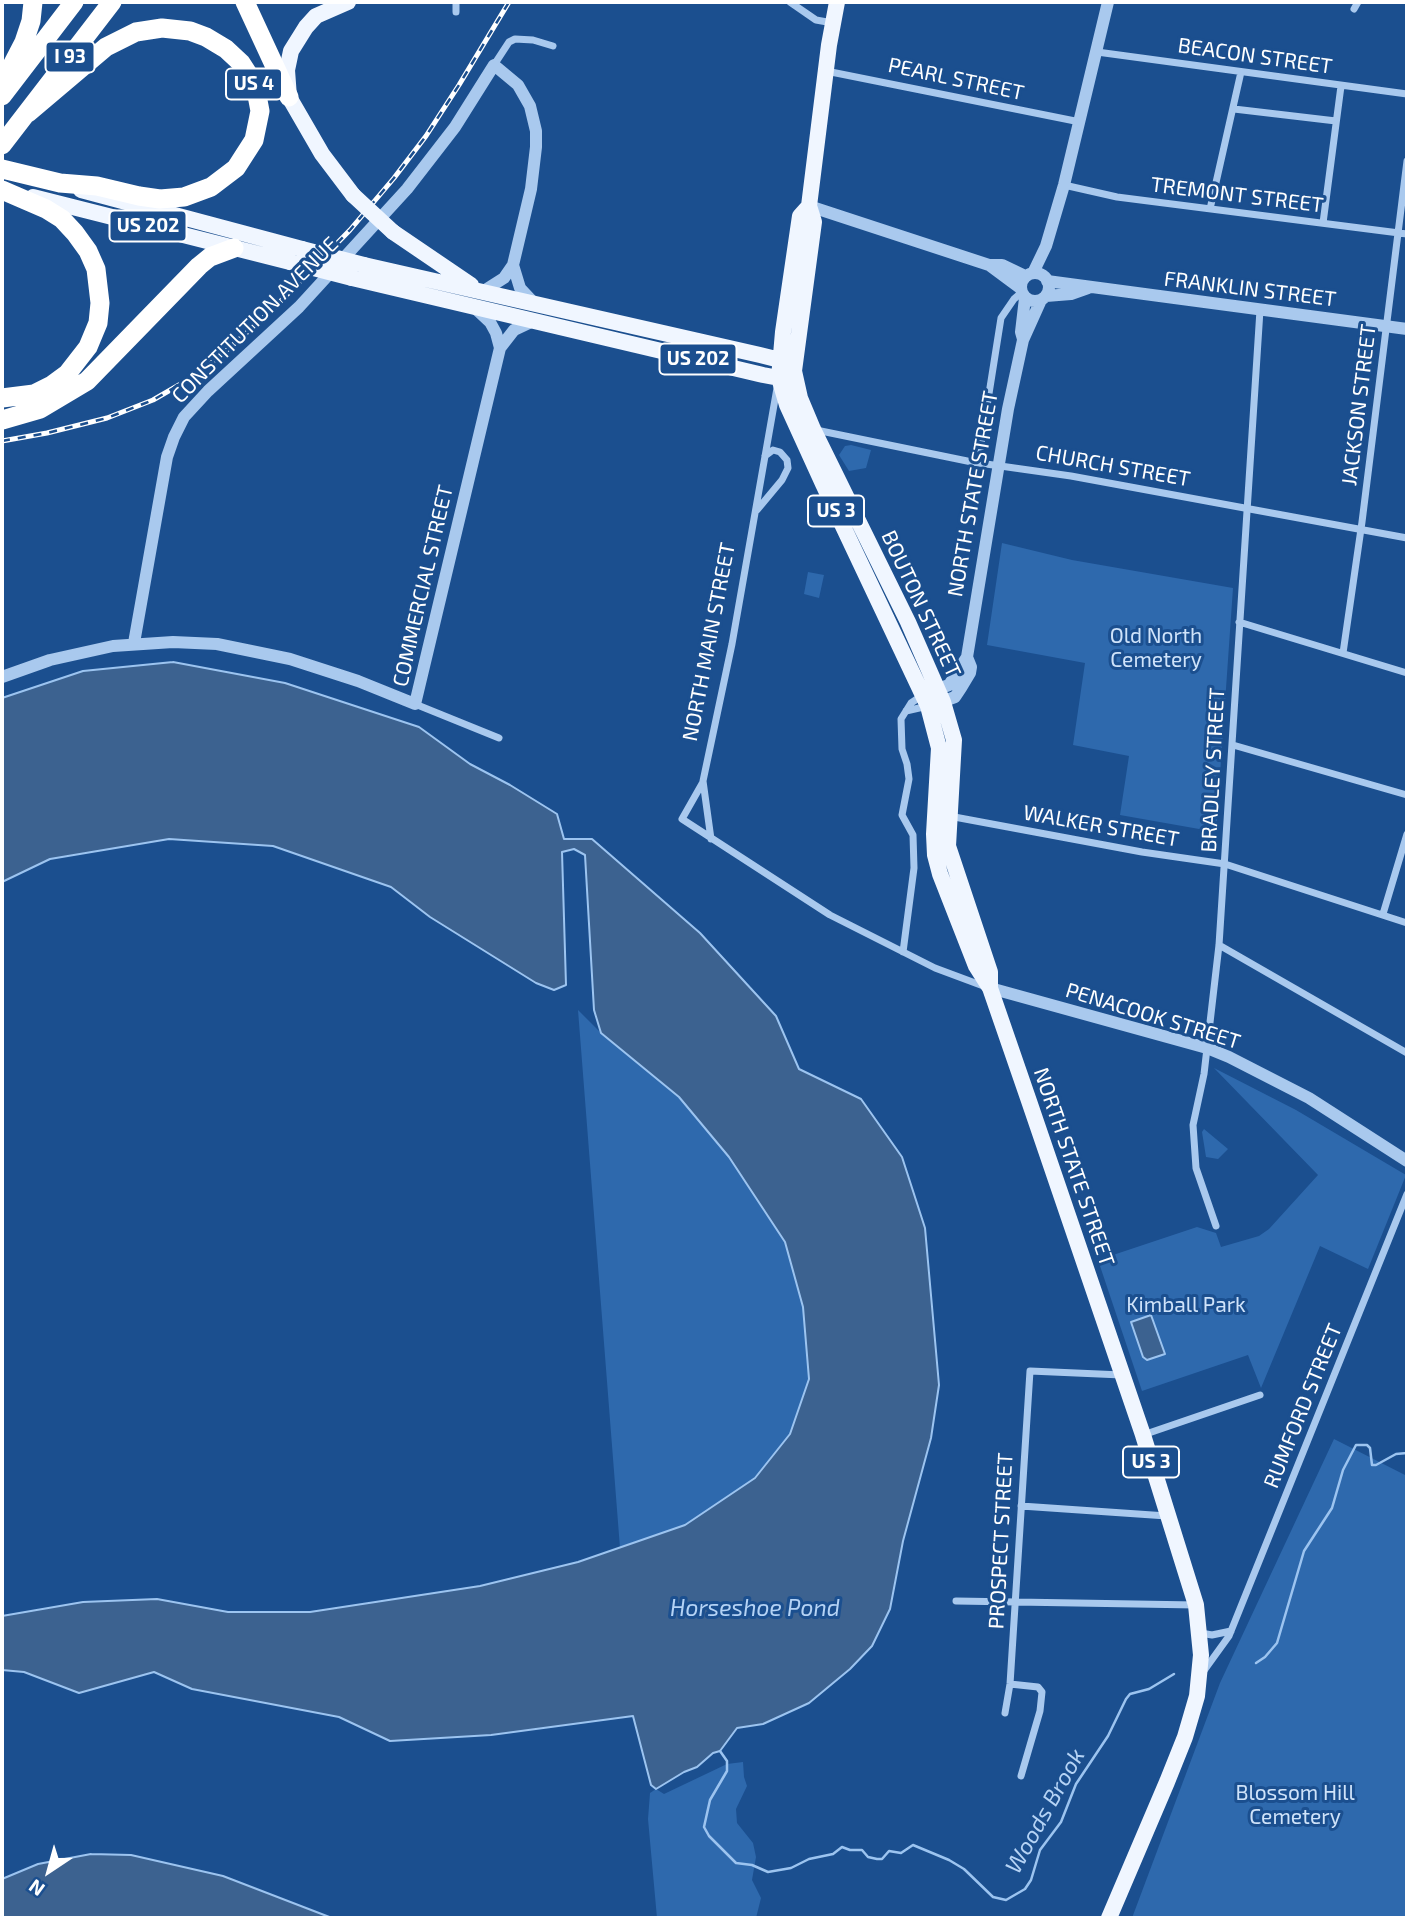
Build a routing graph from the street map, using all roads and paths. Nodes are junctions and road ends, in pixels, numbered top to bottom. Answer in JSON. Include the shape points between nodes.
{"nodes":[{"id":1,"x":33,"y":2,"type":"edge"},
{"id":2,"x":75,"y":2,"type":"edge"},
{"id":3,"x":112,"y":2,"type":"edge"},
{"id":4,"x":245,"y":2,"type":"edge"},
{"id":5,"x":348,"y":2,"type":"edge"},
{"id":6,"x":456,"y":2,"type":"edge"},
{"id":7,"x":790,"y":2,"type":"edge"},
{"id":8,"x":837,"y":2,"type":"edge"},
{"id":9,"x":1108,"y":2,"type":"edge"},
{"id":10,"x":456,"y":12,"type":"dead end"},
{"id":11,"x":833,"y":24,"type":"junction"},
{"id":12,"x":553,"y":46,"type":"dead end"},
{"id":13,"x":1097,"y":52,"type":"junction"},
{"id":14,"x":494,"y":65,"type":"junction"},
{"id":15,"x":826,"y":70,"type":"junction"},
{"id":16,"x":1241,"y":72,"type":"junction"},
{"id":17,"x":2,"y":85,"type":"edge"},
{"id":18,"x":1341,"y":86,"type":"junction"},
{"id":19,"x":1407,"y":94,"type":"edge"},
{"id":20,"x":2,"y":96,"type":"edge"},
{"id":21,"x":289,"y":97,"type":"junction"},
{"id":22,"x":1234,"y":109,"type":"junction"},
{"id":23,"x":28,"y":113,"type":"junction"},
{"id":24,"x":1336,"y":121,"type":"junction"},
{"id":25,"x":1080,"y":122,"type":"junction"},
{"id":26,"x":2,"y":145,"type":"edge"},
{"id":27,"x":1407,"y":161,"type":"edge"},
{"id":28,"x":4,"y":169,"type":"edge"},
{"id":29,"x":60,"y":183,"type":"junction"},
{"id":30,"x":1063,"y":186,"type":"junction"},
{"id":31,"x":4,"y":190,"type":"edge"},
{"id":32,"x":809,"y":206,"type":"junction"},
{"id":33,"x":1209,"y":209,"type":"junction"},
{"id":34,"x":1322,"y":223,"type":"junction"},
{"id":35,"x":1403,"y":233,"type":"edge"},
{"id":36,"x":1046,"y":246,"type":"junction"},
{"id":37,"x":234,"y":248,"type":"junction"},
{"id":38,"x":513,"y":265,"type":"junction"},
{"id":39,"x":1047,"y":280,"type":"junction"},
{"id":40,"x":1025,"y":286,"type":"junction"},
{"id":41,"x":1088,"y":288,"type":"junction"},
{"id":42,"x":482,"y":292,"type":"junction"},
{"id":43,"x":1044,"y":298,"type":"junction"},
{"id":44,"x":474,"y":307,"type":"junction"},
{"id":45,"x":1260,"y":310,"type":"junction"},
{"id":46,"x":534,"y":313,"type":"junction"},
{"id":47,"x":1386,"y":326,"type":"junction"},
{"id":48,"x":1407,"y":329,"type":"edge"},
{"id":49,"x":619,"y":332,"type":"junction"},
{"id":50,"x":1023,"y":340,"type":"junction"},
{"id":51,"x":500,"y":348,"type":"junction"},
{"id":52,"x":780,"y":360,"type":"junction"},
{"id":53,"x":786,"y":374,"type":"junction"},
{"id":54,"x":2,"y":398,"type":"edge"},
{"id":55,"x":2,"y":420,"type":"edge"},
{"id":56,"x":813,"y":429,"type":"junction"},
{"id":57,"x":765,"y":456,"type":"junction"},
{"id":58,"x":978,"y":463,"type":"junction"},
{"id":59,"x":997,"y":465,"type":"junction"},
{"id":60,"x":1248,"y":508,"type":"junction"},
{"id":61,"x":756,"y":510,"type":"junction"},
{"id":62,"x":1361,"y":530,"type":"junction"},
{"id":63,"x":1407,"y":538,"type":"edge"},
{"id":64,"x":1239,"y":622,"type":"junction"},
{"id":65,"x":134,"y":643,"type":"junction"},
{"id":66,"x":1343,"y":653,"type":"junction"},
{"id":67,"x":1407,"y":673,"type":"edge"},
{"id":68,"x":2,"y":677,"type":"edge"},
{"id":69,"x":933,"y":698,"type":"junction"},
{"id":70,"x":415,"y":704,"type":"junction"},
{"id":71,"x":906,"y":711,"type":"junction"},
{"id":72,"x":499,"y":738,"type":"dead end"},
{"id":73,"x":1233,"y":745,"type":"junction"},
{"id":74,"x":703,"y":781,"type":"junction"},
{"id":75,"x":1407,"y":795,"type":"edge"},
{"id":76,"x":948,"y":817,"type":"junction"},
{"id":77,"x":1407,"y":834,"type":"edge"},
{"id":78,"x":711,"y":839,"type":"junction"},
{"id":79,"x":1225,"y":864,"type":"junction"},
{"id":80,"x":1383,"y":915,"type":"junction"},
{"id":81,"x":1407,"y":923,"type":"edge"},
{"id":82,"x":1219,"y":946,"type":"junction"},
{"id":83,"x":902,"y":952,"type":"junction"},
{"id":84,"x":990,"y":988,"type":"junction"},
{"id":85,"x":1207,"y":1048,"type":"junction"},
{"id":86,"x":1407,"y":1053,"type":"edge"},
{"id":87,"x":1407,"y":1161,"type":"edge"},
{"id":88,"x":1407,"y":1194,"type":"edge"},
{"id":89,"x":1216,"y":1226,"type":"dead end"},
{"id":90,"x":1122,"y":1374,"type":"junction"},
{"id":91,"x":1260,"y":1395,"type":"dead end"},
{"id":92,"x":1143,"y":1435,"type":"junction"},
{"id":93,"x":1021,"y":1506,"type":"junction"},
{"id":94,"x":1168,"y":1516,"type":"junction"},
{"id":95,"x":956,"y":1601,"type":"dead end"},
{"id":96,"x":1015,"y":1602,"type":"junction"},
{"id":97,"x":1196,"y":1605,"type":"junction"},
{"id":98,"x":1231,"y":1631,"type":"junction"},
{"id":99,"x":1201,"y":1633,"type":"junction"},
{"id":100,"x":1199,"y":1679,"type":"junction"},
{"id":101,"x":1010,"y":1684,"type":"junction"},
{"id":102,"x":1006,"y":1713,"type":"dead end"},
{"id":103,"x":1021,"y":1776,"type":"dead end"},
{"id":104,"x":1109,"y":1918,"type":"edge"}],
"edges":[{"from":1,"to":17,"type":"highway","via":[[24,42]]},
{"from":2,"to":20,"type":"highway","number":"I 93"},
{"from":3,"to":23,"type":"highway","number":"I 93"},
{"from":4,"to":21,"type":"highway"},
{"from":5,"to":21,"type":"main road","via":[[316,16],[302,33],[291,51]]},
{"from":6,"to":10,"type":"street"},
{"from":7,"to":11,"type":"street","via":[[816,20]]},
{"from":8,"to":11,"type":"main road","name":"NORTH MAIN STREET","number":"US 3"},
{"from":9,"to":13,"type":"street","name":"NORTH STATE STREET"},
{"from":11,"to":15,"type":"main road","name":"NORTH MAIN STREET","number":"US 3"},
{"from":12,"to":14,"type":"street","via":[[515,38]]},
{"from":13,"to":16,"type":"street","name":"BEACON STREET"},
{"from":13,"to":25,"type":"street","name":"NORTH STATE STREET"},
{"from":14,"to":38,"type":"street","via":[[524,94],[536,131],[533,180]]},
{"from":14,"to":65,"type":"street","name":"CONSTITUTION AVENUE","via":[[407,189],[299,307],[184,417],[167,457]]},
{"from":15,"to":25,"type":"street","name":"PEARL STREET"},
{"from":15,"to":32,"type":"main road","name":"NORTH MAIN STREET","number":"US 3"},
{"from":16,"to":18,"type":"street","name":"BEACON STREET"},
{"from":16,"to":22,"type":"street"},
{"from":18,"to":19,"type":"street","name":"BEACON STREET"},
{"from":18,"to":24,"type":"street"},
{"from":21,"to":42,"type":"main road","bridge":true,"via":[[322,154],[353,195],[393,232]]},
{"from":22,"to":24,"type":"street"},
{"from":22,"to":33,"type":"street"},
{"from":23,"to":26,"type":"highway","number":"I 93"},
{"from":23,"to":29,"type":"highway","number":"US 4","via":[[106,47],[152,29],[190,31],[218,43],[252,80],[260,111],[254,140],[236,168],[211,187],[184,197],[160,199]]},
{"from":24,"to":34,"type":"street"},
{"from":25,"to":30,"type":"street","name":"NORTH STATE STREET"},
{"from":27,"to":35,"type":"street","name":"JACKSON STREET"},
{"from":28,"to":29,"type":"highway"},
{"from":29,"to":42,"type":"main road","number":"US 202","bridge":true,"via":[[99,197]]},
{"from":30,"to":33,"type":"street","name":"TREMONT STREET"},
{"from":30,"to":36,"type":"street","name":"NORTH STATE STREET"},
{"from":31,"to":37,"type":"main road","number":"US 202"},
{"from":31,"to":54,"type":"highway","via":[[53,213],[75,233],[96,269],[100,303],[88,347],[67,374],[34,394]]},
{"from":32,"to":40,"type":"street","via":[[989,265]]},
{"from":32,"to":52,"type":"main road","name":"NORTH MAIN STREET","number":"US 3","via":[[800,216]]},
{"from":32,"to":53,"type":"main road","name":"NORTH MAIN STREET","number":"US 3","via":[[814,222]]},
{"from":33,"to":34,"type":"street","name":"TREMONT STREET"},
{"from":34,"to":35,"type":"street","name":"TREMONT STREET"},
{"from":35,"to":47,"type":"street","name":"JACKSON STREET"},
{"from":36,"to":39,"type":"street","name":"NORTH STATE STREET"},
{"from":36,"to":40,"type":"street","name":"NORTH STATE STREET"},
{"from":37,"to":44,"type":"main road","number":"US 202","bridge":true},
{"from":37,"to":55,"type":"highway","via":[[199,266],[87,380],[40,409]]},
{"from":38,"to":42,"type":"street","via":[[504,278]]},
{"from":38,"to":46,"type":"street"},
{"from":39,"to":40,"type":"street","name":"FRANKLIN STREET"},
{"from":39,"to":41,"type":"street","name":"FRANKLIN STREET"},
{"from":39,"to":43,"type":"street","name":"NORTH STATE STREET"},
{"from":40,"to":43,"type":"street","name":"FRANKLIN STREET","via":[[1033,302]]},
{"from":40,"to":50,"type":"street","name":"NORTH STATE STREET"},
{"from":40,"to":58,"type":"street","via":[[1002,318]]},
{"from":41,"to":43,"type":"street","name":"FRANKLIN STREET"},
{"from":41,"to":45,"type":"street","name":"FRANKLIN STREET"},
{"from":42,"to":46,"type":"main road","number":"US 202"},
{"from":43,"to":50,"type":"street","name":"NORTH STATE STREET"},
{"from":44,"to":46,"type":"main road","number":"US 202"},
{"from":44,"to":51,"type":"street","via":[[490,322]]},
{"from":45,"to":47,"type":"street","name":"FRANKLIN STREET"},
{"from":45,"to":60,"type":"street","name":"BRADLEY STREET"},
{"from":46,"to":49,"type":"main road","number":"US 202"},
{"from":46,"to":51,"type":"street"},
{"from":47,"to":48,"type":"street","name":"FRANKLIN STREET"},
{"from":47,"to":62,"type":"street","name":"JACKSON STREET"},
{"from":49,"to":52,"type":"main road","number":"US 202"},
{"from":49,"to":53,"type":"main road","number":"US 202"},
{"from":50,"to":59,"type":"street","name":"NORTH STATE STREET"},
{"from":51,"to":70,"type":"street","name":"COMMERCIAL STREET"},
{"from":52,"to":53,"type":"main road","name":"BOUTON STREET","number":"US 3"},
{"from":53,"to":56,"type":"main road","name":"BOUTON STREET","number":"US 3"},
{"from":53,"to":57,"type":"street","name":"NORTH MAIN STREET"},
{"from":53,"to":69,"type":"main road","name":"BOUTON STREET","number":"US 3","via":[[787,405]]},
{"from":56,"to":58,"type":"street","name":"CHURCH STREET"},
{"from":56,"to":69,"type":"main road","name":"BOUTON STREET","number":"US 3","via":[[908,621]]},
{"from":57,"to":61,"type":"street","name":"NORTH MAIN STREET"},
{"from":57,"to":61,"type":"street","via":[[773,450],[780,452],[788,468]]},
{"from":58,"to":59,"type":"street","name":"CHURCH STREET"},
{"from":59,"to":60,"type":"street","name":"CHURCH STREET"},
{"from":59,"to":69,"type":"street","name":"NORTH STATE STREET","via":[[967,657],[969,676],[955,697]]},
{"from":60,"to":62,"type":"street","name":"CHURCH STREET"},
{"from":60,"to":64,"type":"street","name":"BRADLEY STREET"},
{"from":61,"to":74,"type":"street","name":"NORTH MAIN STREET"},
{"from":62,"to":63,"type":"street","name":"CHURCH STREET"},
{"from":62,"to":66,"type":"street","name":"JACKSON STREET"},
{"from":64,"to":66,"type":"street"},
{"from":64,"to":73,"type":"street","name":"BRADLEY STREET"},
{"from":65,"to":68,"type":"street","name":"COMMERCIAL STREET","via":[[71,654]]},
{"from":65,"to":70,"type":"street","name":"COMMERCIAL STREET","via":[[217,644],[254,651]]},
{"from":66,"to":67,"type":"street"},
{"from":69,"to":71,"type":"street"},
{"from":69,"to":71,"type":"street","via":[[911,703]]},
{"from":69,"to":76,"type":"main road","name":"NORTH STATE STREET","number":"US 3","via":[[954,740]]},
{"from":69,"to":84,"type":"main road","name":"NORTH STATE STREET","number":"US 3","via":[[939,748],[935,855],[976,966]]},
{"from":70,"to":72,"type":"street"},
{"from":71,"to":83,"type":"street","via":[[900,727],[909,779],[902,815],[913,835],[915,868]]},
{"from":73,"to":75,"type":"street"},
{"from":73,"to":79,"type":"street","name":"BRADLEY STREET"},
{"from":74,"to":78,"type":"street","name":"NORTH MAIN STREET"},
{"from":74,"to":78,"type":"street","name":"NORTH MAIN STREET","via":[[682,819]]},
{"from":76,"to":79,"type":"street","name":"WALKER STREET"},
{"from":76,"to":84,"type":"main road","name":"NORTH STATE STREET","number":"US 3","via":[[948,846],[990,972]]},
{"from":77,"to":80,"type":"street"},
{"from":78,"to":83,"type":"street","via":[[830,915]]},
{"from":79,"to":80,"type":"street","name":"WALKER STREET"},
{"from":79,"to":82,"type":"street","name":"BRADLEY STREET"},
{"from":80,"to":81,"type":"street","name":"WALKER STREET"},
{"from":82,"to":85,"type":"street","name":"BRADLEY STREET"},
{"from":82,"to":86,"type":"street"},
{"from":83,"to":84,"type":"street"},
{"from":84,"to":85,"type":"street","name":"PENACOOK STREET"},
{"from":84,"to":90,"type":"main road","name":"NORTH STATE STREET","number":"US 3"},
{"from":85,"to":87,"type":"street","name":"PENACOOK STREET","via":[[1309,1098]]},
{"from":85,"to":89,"type":"street","name":"BRADLEY STREET","via":[[1192,1135],[1196,1168]]},
{"from":88,"to":98,"type":"street","name":"RUMFORD STREET"},
{"from":90,"to":92,"type":"main road","name":"NORTH STATE STREET","number":"US 3"},
{"from":90,"to":93,"type":"street","name":"PROSPECT STREET","via":[[1030,1371]]},
{"from":91,"to":92,"type":"street"},
{"from":92,"to":94,"type":"main road","name":"NORTH STATE STREET","number":"US 3"},
{"from":93,"to":94,"type":"street"},
{"from":93,"to":96,"type":"street","name":"PROSPECT STREET"},
{"from":94,"to":97,"type":"main road","name":"NORTH STATE STREET","number":"US 3"},
{"from":95,"to":96,"type":"street"},
{"from":96,"to":97,"type":"street"},
{"from":96,"to":101,"type":"street","name":"PROSPECT STREET"},
{"from":97,"to":99,"type":"main road","name":"NORTH STATE STREET","number":"US 3"},
{"from":98,"to":99,"type":"street"},
{"from":98,"to":100,"type":"street","name":"RUMFORD STREET"},
{"from":99,"to":100,"type":"main road","name":"NORTH STATE STREET","number":"US 3"},
{"from":100,"to":104,"type":"main road","name":"NORTH STATE STREET","number":"US 3","via":[[1185,1737]]},
{"from":101,"to":102,"type":"street","name":"PROSPECT STREET"},
{"from":101,"to":103,"type":"street","via":[[1038,1687],[1042,1692]]}]}
